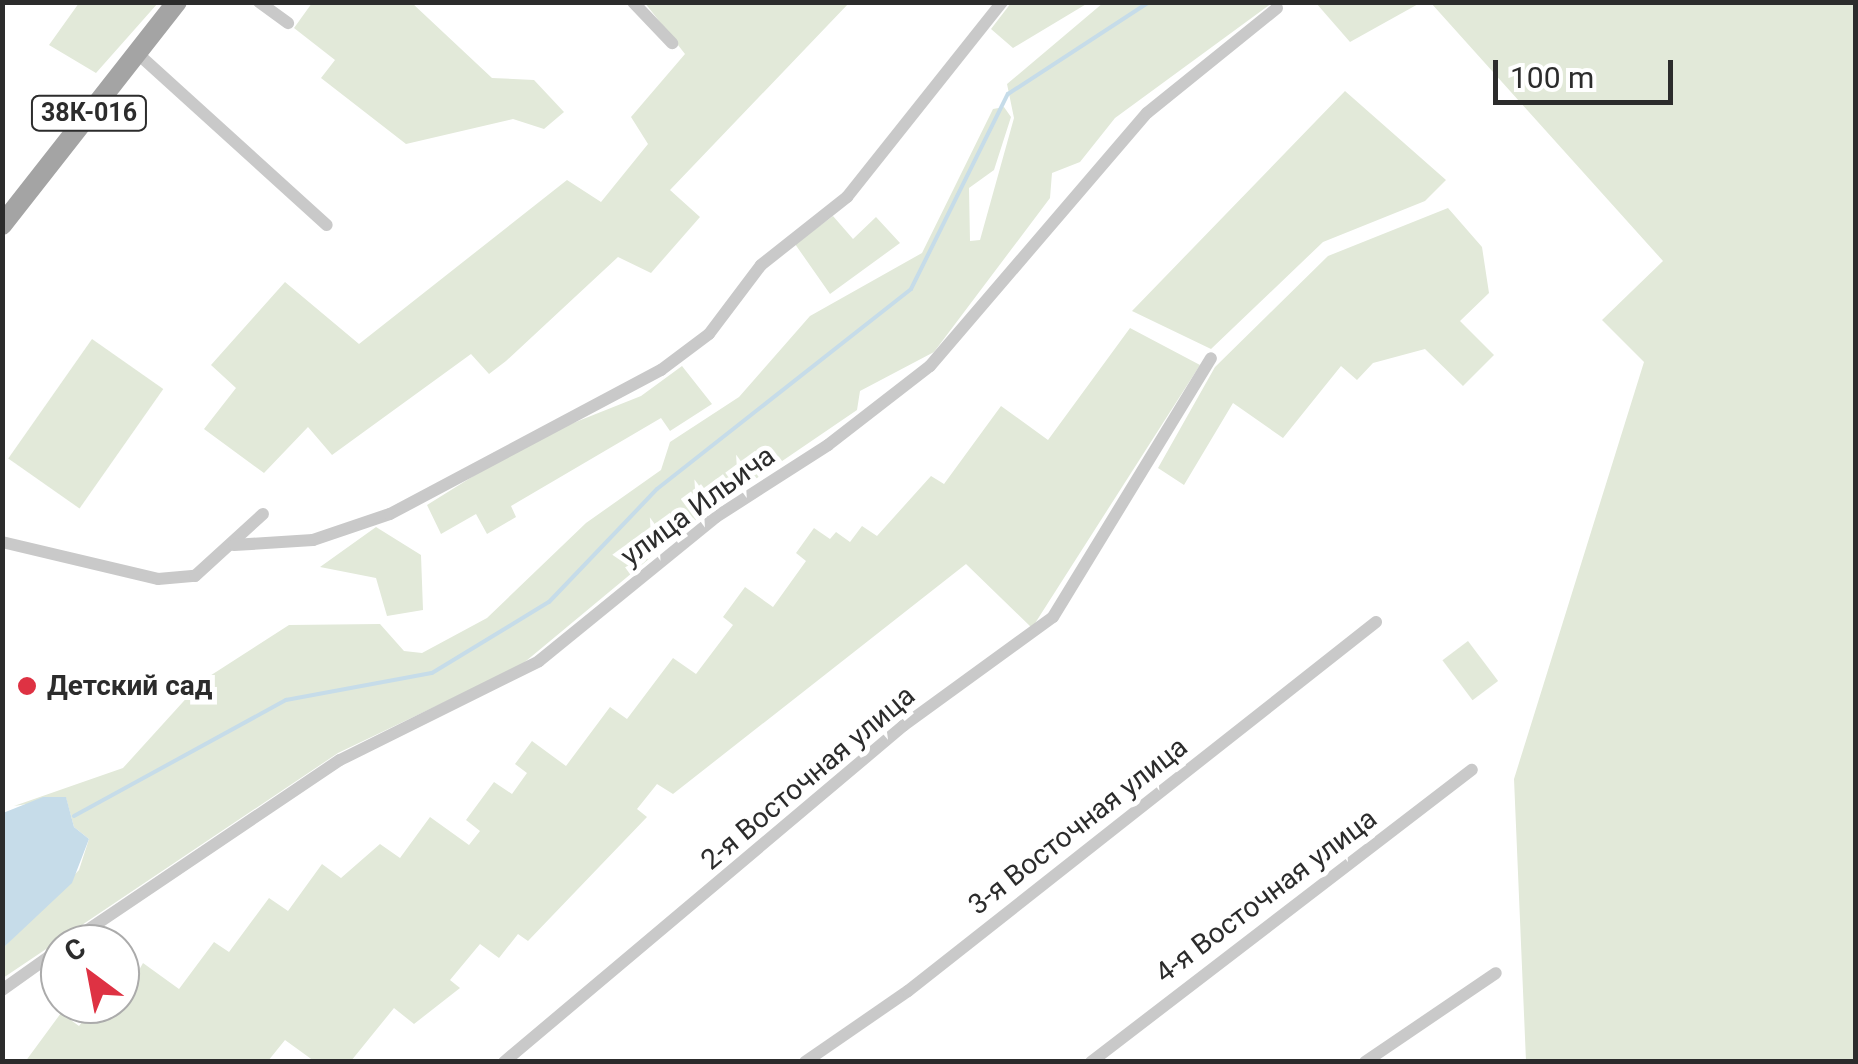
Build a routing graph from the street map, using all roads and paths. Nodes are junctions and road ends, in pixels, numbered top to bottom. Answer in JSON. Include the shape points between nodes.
{"nodes":[{"id":1,"x":177,"y":2,"type":"edge"},
{"id":2,"x":259,"y":2,"type":"edge"},
{"id":3,"x":634,"y":2,"type":"edge"},
{"id":4,"x":1002,"y":2,"type":"edge"},
{"id":5,"x":1277,"y":8,"type":"dead end"},
{"id":6,"x":288,"y":23,"type":"dead end"},
{"id":7,"x":672,"y":43,"type":"dead end"},
{"id":8,"x":137,"y":53,"type":"junction"},
{"id":9,"x":2,"y":225,"type":"edge"},
{"id":10,"x":328,"y":225,"type":"dead end"},
{"id":11,"x":1210,"y":358,"type":"dead end"},
{"id":12,"x":263,"y":514,"type":"dead end"},
{"id":13,"x":2,"y":542,"type":"edge"},
{"id":14,"x":234,"y":545,"type":"junction"},
{"id":15,"x":1376,"y":622,"type":"dead end"},
{"id":16,"x":1472,"y":770,"type":"dead end"},
{"id":17,"x":98,"y":924,"type":"edge"},
{"id":18,"x":40,"y":963,"type":"edge"},
{"id":19,"x":1496,"y":972,"type":"dead end"},
{"id":20,"x":2,"y":990,"type":"edge"},
{"id":21,"x":504,"y":1062,"type":"edge"},
{"id":22,"x":805,"y":1062,"type":"edge"},
{"id":23,"x":1091,"y":1062,"type":"edge"},
{"id":24,"x":1365,"y":1062,"type":"edge"}],
"edges":[{"from":1,"to":8,"type":"main road","number":"38К-016"},
{"from":2,"to":6,"type":"street"},
{"from":3,"to":7,"type":"street"},
{"from":4,"to":14,"type":"street","via":[[847,197],[762,264],[710,334],[661,370],[390,514],[313,540]]},
{"from":5,"to":17,"type":"street","name":"улица Ильича","via":[[1147,113],[930,366],[716,517],[539,661],[340,760]]},
{"from":8,"to":9,"type":"main road","number":"38К-016"},
{"from":8,"to":10,"type":"street"},
{"from":11,"to":21,"type":"street","name":"2-я Восточная улица","via":[[1053,616],[902,726]]},
{"from":12,"to":14,"type":"street"},
{"from":13,"to":14,"type":"street","via":[[158,580],[194,576]]},
{"from":15,"to":22,"type":"street","name":"3-я Восточная улица","via":[[908,992]]},
{"from":16,"to":23,"type":"street","name":"4-я Восточная улица"},
{"from":18,"to":20,"type":"street"},
{"from":19,"to":24,"type":"street"}]}
